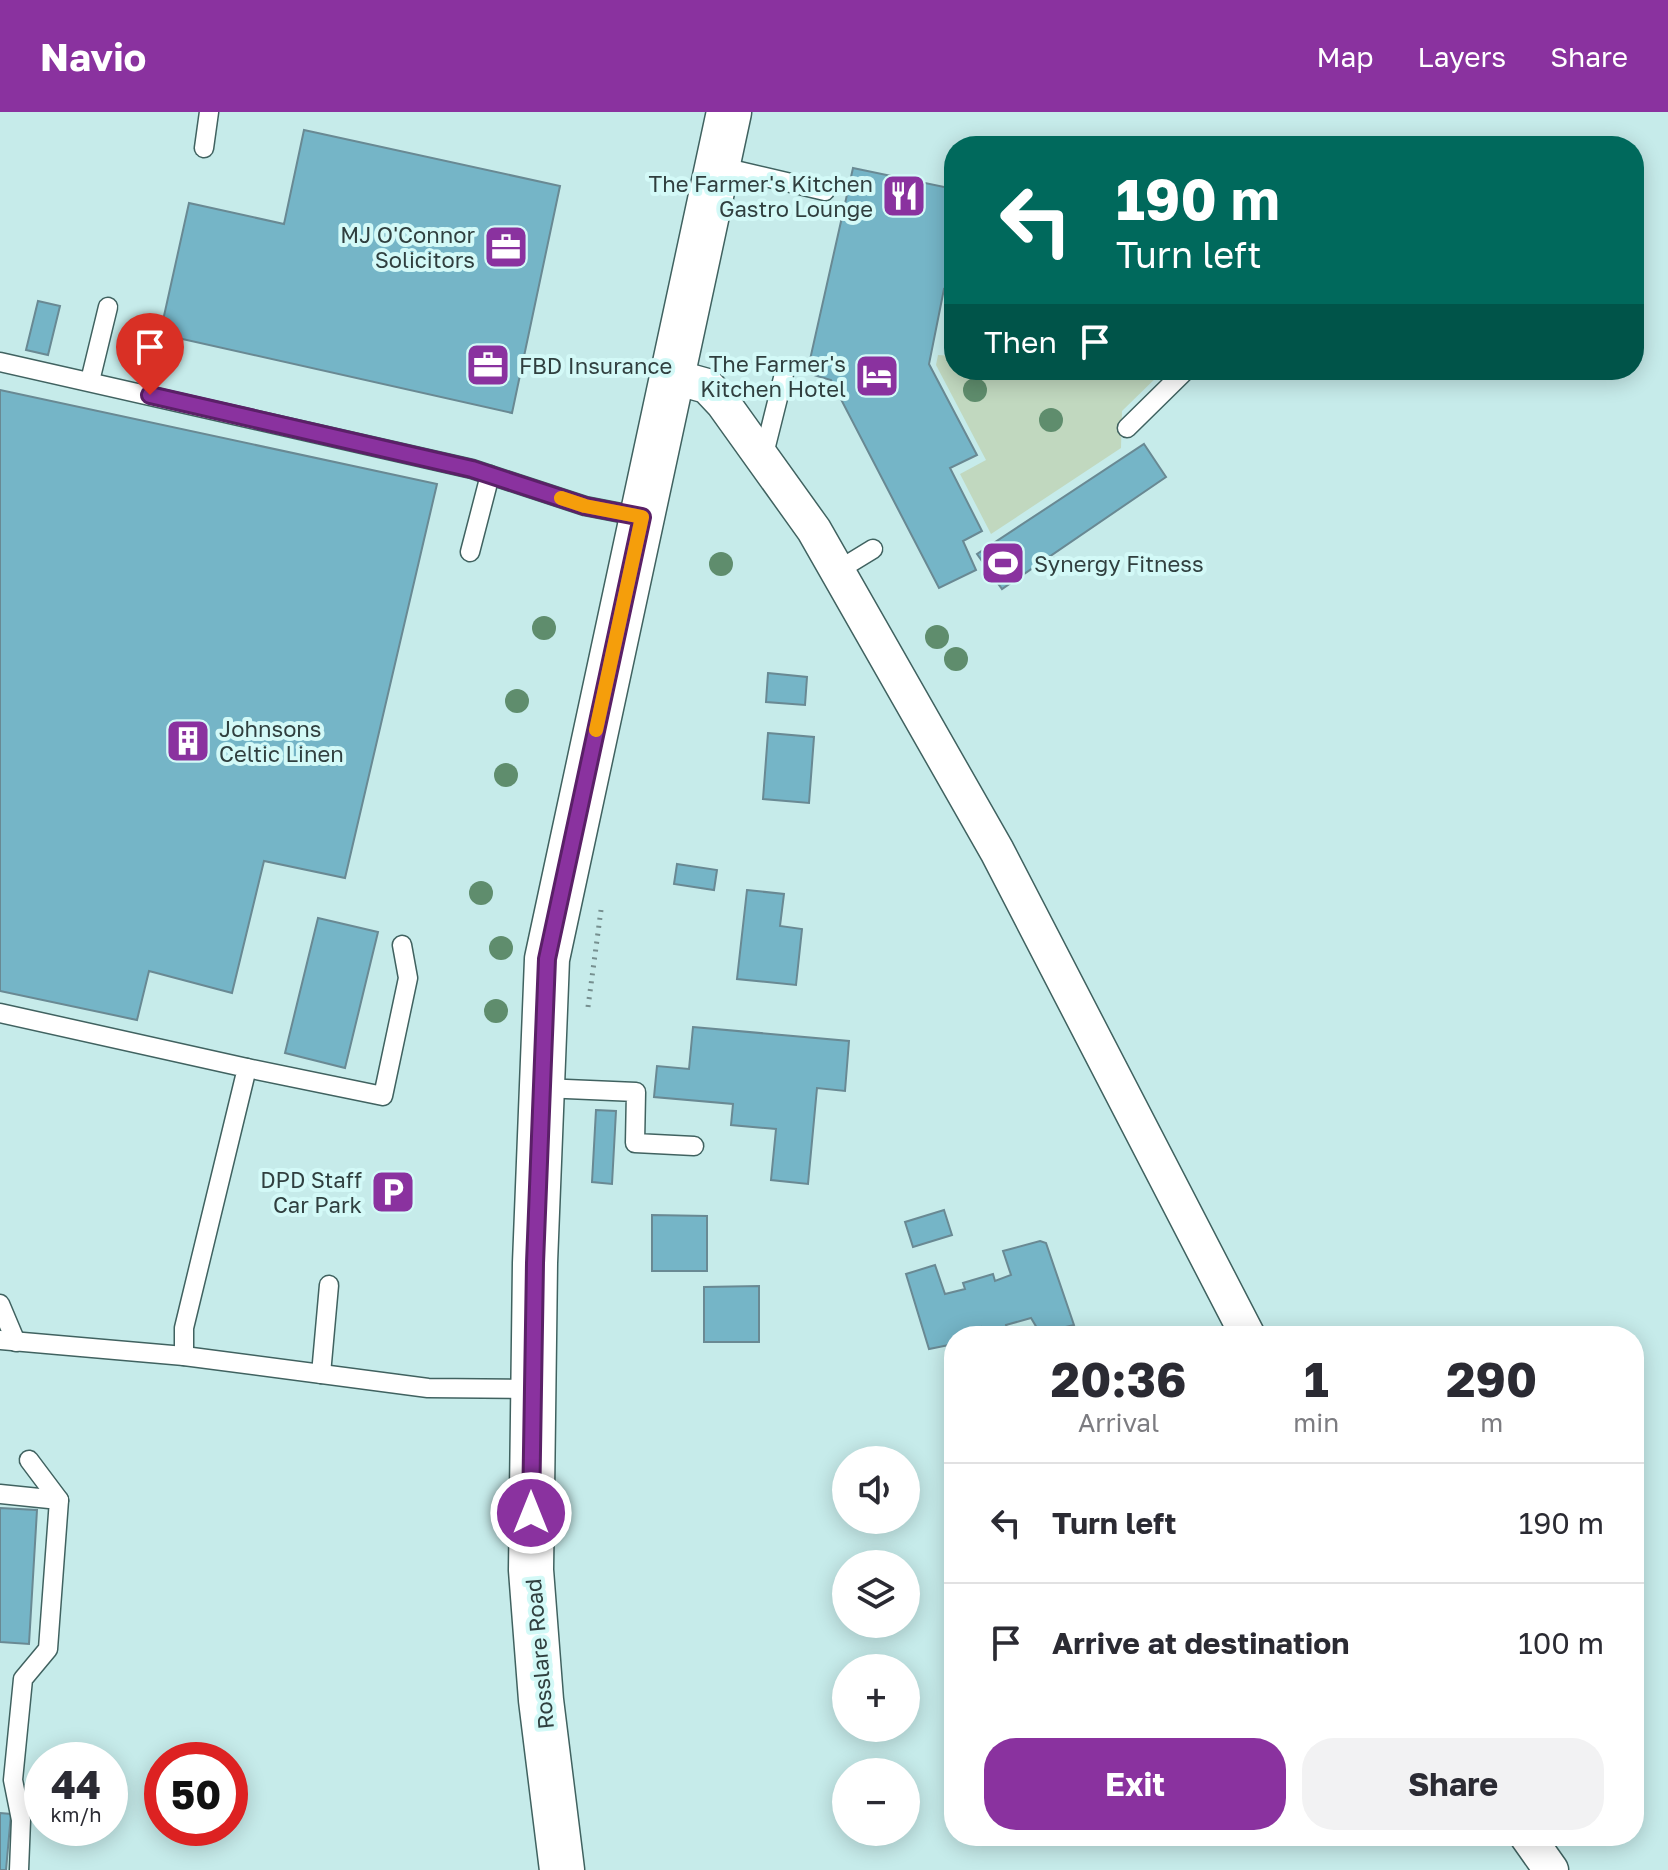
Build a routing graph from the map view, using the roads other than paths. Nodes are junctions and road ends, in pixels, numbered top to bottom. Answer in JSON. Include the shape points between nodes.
{"nodes":[{"id":1,"x":209,"y":112,"type":"edge"},
{"id":2,"x":729,"y":112,"type":"edge"},
{"id":3,"x":204,"y":148,"type":"dead end"},
{"id":4,"x":718,"y":166,"type":"junction"},
{"id":5,"x":825,"y":191,"type":"dead end"},
{"id":6,"x":108,"y":307,"type":"dead end"},
{"id":7,"x":0,"y":362,"type":"edge"},
{"id":8,"x":784,"y":374,"type":"dead end"},
{"id":9,"x":671,"y":376,"type":"junction"},
{"id":10,"x":1176,"y":380,"type":"edge"},
{"id":11,"x":90,"y":381,"type":"junction"},
{"id":12,"x":1127,"y":428,"type":"dead end"},
{"id":13,"x":763,"y":458,"type":"junction"},
{"id":14,"x":490,"y":475,"type":"junction"},
{"id":15,"x":642,"y":517,"type":"junction"},
{"id":16,"x":873,"y":549,"type":"dead end"},
{"id":17,"x":470,"y":552,"type":"dead end"},
{"id":18,"x":837,"y":571,"type":"junction"},
{"id":19,"x":402,"y":945,"type":"dead end"},
{"id":20,"x":0,"y":1013,"type":"edge"},
{"id":21,"x":247,"y":1068,"type":"junction"},
{"id":22,"x":543,"y":1088,"type":"junction"},
{"id":23,"x":694,"y":1146,"type":"dead end"},
{"id":24,"x":329,"y":1285,"type":"dead end"},
{"id":25,"x":0,"y":1304,"type":"edge"},
{"id":26,"x":1243,"y":1326,"type":"edge"},
{"id":27,"x":8,"y":1341,"type":"edge"},
{"id":28,"x":184,"y":1356,"type":"junction"},
{"id":29,"x":321,"y":1374,"type":"junction"},
{"id":30,"x":532,"y":1389,"type":"junction"},
{"id":31,"x":29,"y":1460,"type":"dead end"},
{"id":32,"x":0,"y":1494,"type":"edge"},
{"id":33,"x":59,"y":1500,"type":"junction"},
{"id":34,"x":1534,"y":1846,"type":"edge"},
{"id":35,"x":19,"y":1870,"type":"edge"},
{"id":36,"x":562,"y":1870,"type":"edge"},
{"id":37,"x":1551,"y":1870,"type":"edge"}],
"edges":[{"from":1,"to":3,"type":"lane"},
{"from":2,"to":4,"type":"main road","name":"Rosslare Road"},
{"from":4,"to":5,"type":"lane"},
{"from":4,"to":9,"type":"main road","name":"Rosslare Road"},
{"from":6,"to":11,"type":"lane"},
{"from":7,"to":11,"type":"lane"},
{"from":8,"to":13,"type":"lane"},
{"from":9,"to":13,"type":"street","via":[[707,386]]},
{"from":9,"to":15,"type":"main road","name":"Rosslare Road"},
{"from":10,"to":12,"type":"lane"},
{"from":11,"to":14,"type":"lane"},
{"from":13,"to":18,"type":"street"},
{"from":14,"to":15,"type":"lane","via":[[585,506]]},
{"from":14,"to":17,"type":"lane"},
{"from":15,"to":22,"type":"main road","name":"Rosslare Road","via":[[547,959]]},
{"from":16,"to":18,"type":"lane"},
{"from":18,"to":26,"type":"street","via":[[997,851]]},
{"from":19,"to":21,"type":"lane","via":[[408,978],[383,1096]]},
{"from":20,"to":21,"type":"lane"},
{"from":21,"to":28,"type":"lane","via":[[184,1328]]},
{"from":22,"to":23,"type":"lane","via":[[636,1092],[635,1143]]},
{"from":22,"to":30,"type":"main road","name":"Rosslare Road"},
{"from":24,"to":29,"type":"lane"},
{"from":25,"to":27,"type":"lane"},
{"from":27,"to":28,"type":"lane"},
{"from":28,"to":29,"type":"lane"},
{"from":29,"to":30,"type":"lane","via":[[428,1388]]},
{"from":30,"to":36,"type":"main road","name":"Rosslare Road","via":[[531,1570]]},
{"from":31,"to":33,"type":"lane"},
{"from":32,"to":33,"type":"lane"},
{"from":33,"to":35,"type":"lane","via":[[48,1649],[23,1679],[13,1780],[21,1820]]},
{"from":34,"to":37,"type":"street"}]}
